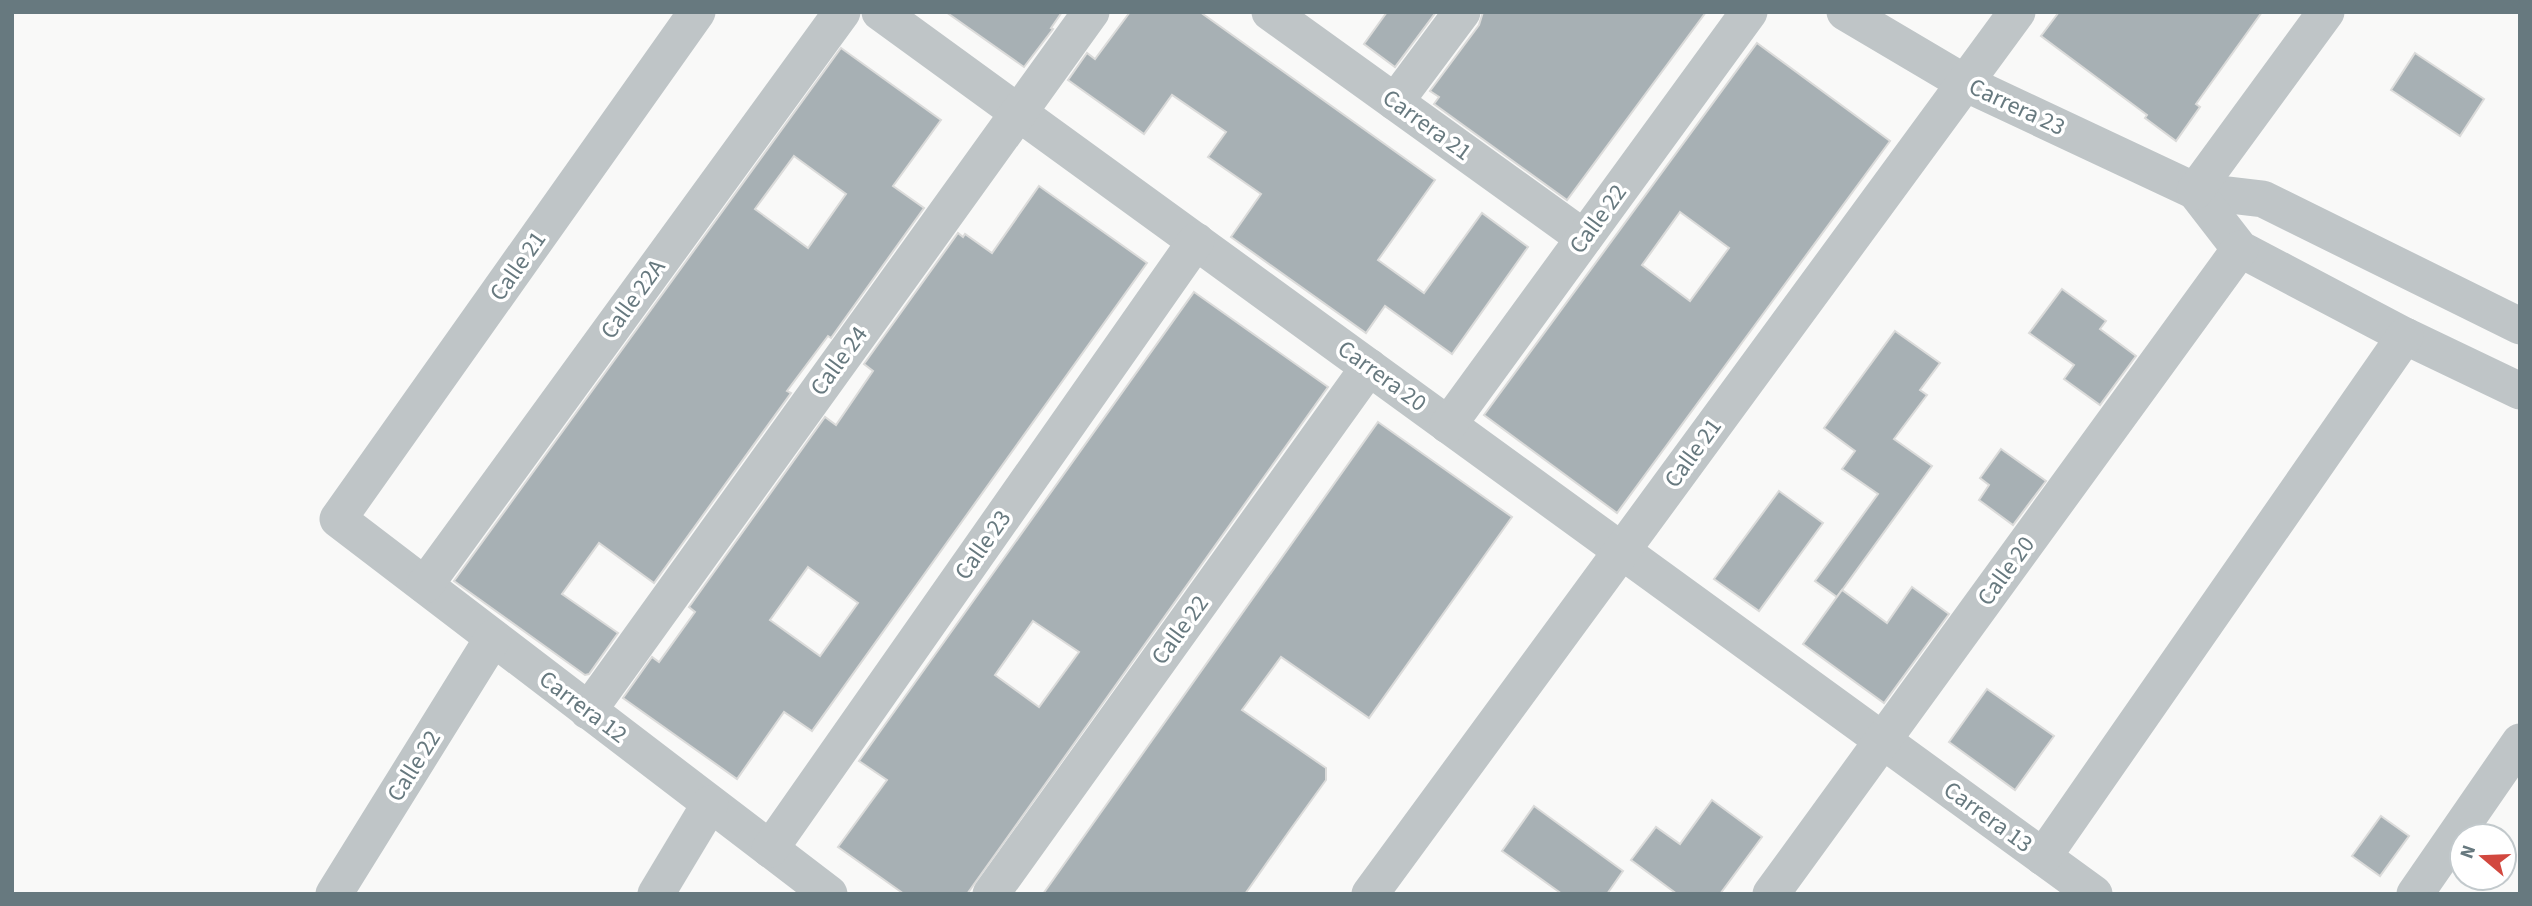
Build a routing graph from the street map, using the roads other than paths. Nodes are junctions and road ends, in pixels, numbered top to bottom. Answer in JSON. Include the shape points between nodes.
{"nodes":[{"id":1,"x":697,"y":12,"type":"edge"},
{"id":2,"x":842,"y":12,"type":"edge"},
{"id":3,"x":880,"y":12,"type":"edge"},
{"id":4,"x":1091,"y":12,"type":"edge"},
{"id":5,"x":1270,"y":12,"type":"edge"},
{"id":6,"x":1462,"y":12,"type":"edge"},
{"id":7,"x":1748,"y":12,"type":"edge"},
{"id":8,"x":1845,"y":12,"type":"edge"},
{"id":9,"x":2017,"y":12,"type":"edge"},
{"id":10,"x":2326,"y":12,"type":"edge"},
{"id":11,"x":1965,"y":83,"type":"junction"},
{"id":12,"x":1395,"y":103,"type":"junction"},
{"id":13,"x":1018,"y":112,"type":"junction"},
{"id":14,"x":2195,"y":191,"type":"junction"},
{"id":15,"x":1584,"y":238,"type":"junction"},
{"id":16,"x":1196,"y":242,"type":"junction"},
{"id":17,"x":2240,"y":249,"type":"junction"},
{"id":18,"x":2516,"y":314,"type":"edge"},
{"id":19,"x":2405,"y":336,"type":"junction"},
{"id":20,"x":1368,"y":367,"type":"junction"},
{"id":21,"x":2520,"y":391,"type":"edge"},
{"id":22,"x":1448,"y":425,"type":"junction"},
{"id":23,"x":338,"y":519,"type":"joint"},
{"id":24,"x":1622,"y":551,"type":"junction"},
{"id":25,"x":425,"y":585,"type":"junction"},
{"id":26,"x":493,"y":638,"type":"junction"},
{"id":27,"x":588,"y":710,"type":"junction"},
{"id":28,"x":1883,"y":740,"type":"junction"},
{"id":29,"x":2520,"y":742,"type":"edge"},
{"id":30,"x":710,"y":804,"type":"junction"},
{"id":31,"x":770,"y":849,"type":"junction"},
{"id":32,"x":2043,"y":857,"type":"junction"},
{"id":33,"x":334,"y":894,"type":"edge"},
{"id":34,"x":656,"y":894,"type":"edge"},
{"id":35,"x":829,"y":894,"type":"edge"},
{"id":36,"x":991,"y":894,"type":"edge"},
{"id":37,"x":1370,"y":894,"type":"edge"},
{"id":38,"x":1771,"y":894,"type":"edge"},
{"id":39,"x":2094,"y":894,"type":"edge"},
{"id":40,"x":2414,"y":894,"type":"edge"}],
"edges":[{"from":1,"to":23,"type":"street","name":"Calle 21"},
{"from":2,"to":25,"type":"street","name":"Calle 22A"},
{"from":3,"to":13,"type":"street","name":"Carrera 20"},
{"from":4,"to":13,"type":"street","name":"Calle 24"},
{"from":5,"to":12,"type":"street","name":"Carrera 21"},
{"from":6,"to":12,"type":"street"},
{"from":7,"to":15,"type":"street","name":"Calle 22"},
{"from":8,"to":11,"type":"street","name":"Carrera 23"},
{"from":9,"to":11,"type":"street","name":"Calle 21"},
{"from":10,"to":14,"type":"street"},
{"from":11,"to":14,"type":"street","name":"Carrera 23"},
{"from":11,"to":24,"type":"street","name":"Calle 21"},
{"from":12,"to":15,"type":"street","name":"Carrera 21"},
{"from":13,"to":16,"type":"street","name":"Carrera 20"},
{"from":13,"to":27,"type":"street","name":"Calle 24"},
{"from":14,"to":17,"type":"street","name":"Carrera 23"},
{"from":14,"to":18,"type":"street","name":"Carrera 23","via":[[2263,199]]},
{"from":15,"to":22,"type":"street","name":"Calle 22"},
{"from":16,"to":20,"type":"street","name":"Carrera 20"},
{"from":16,"to":31,"type":"street","name":"Calle 23"},
{"from":17,"to":19,"type":"street","name":"Carrera 23"},
{"from":17,"to":28,"type":"street","name":"Calle 20"},
{"from":19,"to":21,"type":"street","name":"Carrera 23"},
{"from":19,"to":32,"type":"street"},
{"from":20,"to":22,"type":"street","name":"Carrera 20"},
{"from":20,"to":36,"type":"street","name":"Calle 22"},
{"from":22,"to":24,"type":"street","name":"Carrera 20"},
{"from":23,"to":25,"type":"street","name":"Carrera 12"},
{"from":24,"to":28,"type":"street","name":"Carrera 20"},
{"from":24,"to":37,"type":"street","name":"Calle 21"},
{"from":25,"to":26,"type":"street","name":"Carrera 12"},
{"from":26,"to":27,"type":"street","name":"Carrera 12"},
{"from":26,"to":33,"type":"street","name":"Calle 22"},
{"from":27,"to":30,"type":"street","name":"Carrera 12"},
{"from":28,"to":32,"type":"street","name":"Carrera 13"},
{"from":28,"to":38,"type":"street","name":"Calle 20"},
{"from":29,"to":40,"type":"street"},
{"from":30,"to":31,"type":"street","name":"Carrera 12"},
{"from":30,"to":34,"type":"street"},
{"from":31,"to":35,"type":"street","name":"Carrera 12"},
{"from":32,"to":39,"type":"street","name":"Carrera 13"}]}
